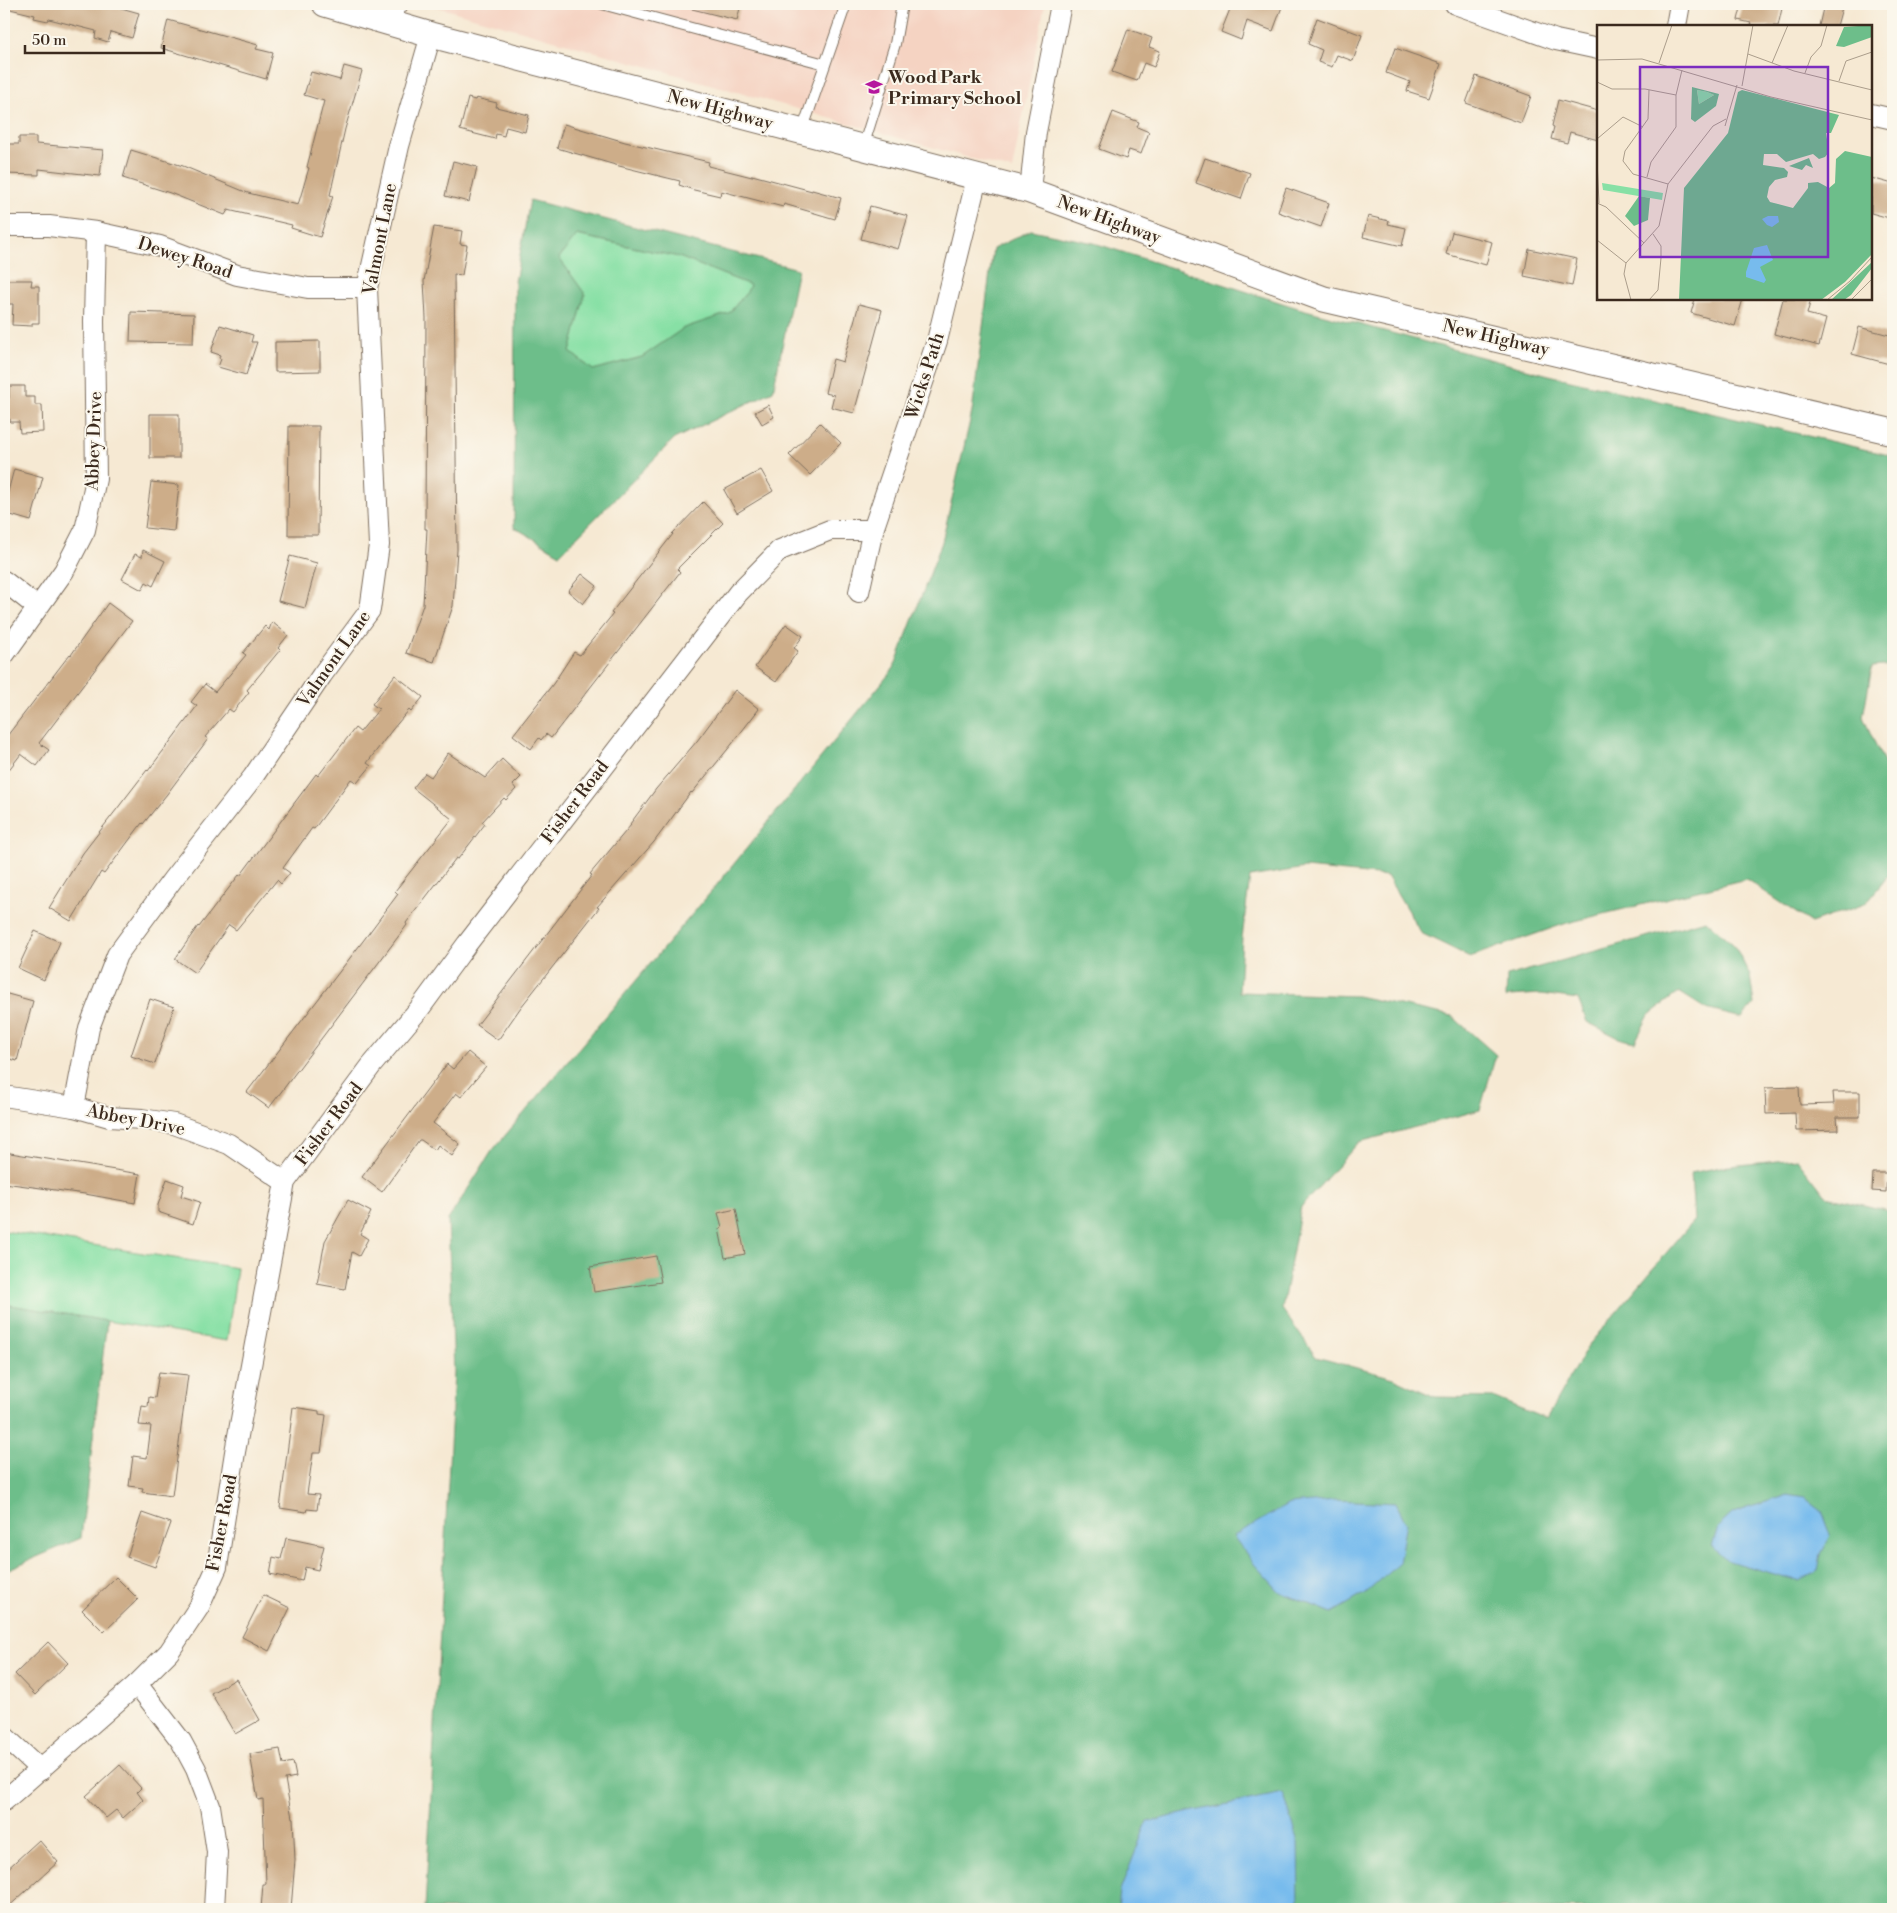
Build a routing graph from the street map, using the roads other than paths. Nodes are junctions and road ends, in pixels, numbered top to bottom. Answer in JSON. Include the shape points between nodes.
{"nodes":[{"id":1,"x":325,"y":4,"type":"edge"},
{"id":2,"x":602,"y":4,"type":"edge"},
{"id":3,"x":846,"y":4,"type":"edge"},
{"id":4,"x":902,"y":4,"type":"edge"},
{"id":5,"x":1061,"y":4,"type":"edge"},
{"id":6,"x":1455,"y":4,"type":"edge"},
{"id":7,"x":1680,"y":4,"type":"edge"},
{"id":8,"x":398,"y":13,"type":"edge"},
{"id":9,"x":1676,"y":25,"type":"edge"},
{"id":10,"x":431,"y":35,"type":"junction"},
{"id":11,"x":1597,"y":49,"type":"edge"},
{"id":12,"x":825,"y":64,"type":"junction"},
{"id":13,"x":1872,"y":114,"type":"edge"},
{"id":14,"x":1893,"y":119,"type":"edge"},
{"id":15,"x":802,"y":132,"type":"junction"},
{"id":16,"x":863,"y":148,"type":"junction"},
{"id":17,"x":977,"y":178,"type":"junction"},
{"id":18,"x":1030,"y":191,"type":"junction"},
{"id":19,"x":4,"y":226,"type":"edge"},
{"id":20,"x":96,"y":232,"type":"junction"},
{"id":21,"x":367,"y":288,"type":"junction"},
{"id":22,"x":1893,"y":432,"type":"edge"},
{"id":23,"x":873,"y":530,"type":"junction"},
{"id":24,"x":4,"y":581,"type":"edge"},
{"id":25,"x":859,"y":592,"type":"dead end"},
{"id":26,"x":37,"y":607,"type":"junction"},
{"id":27,"x":4,"y":655,"type":"edge"},
{"id":28,"x":4,"y":1096,"type":"edge"},
{"id":29,"x":74,"y":1107,"type":"junction"},
{"id":30,"x":285,"y":1182,"type":"junction"},
{"id":31,"x":137,"y":1684,"type":"junction"},
{"id":32,"x":4,"y":1736,"type":"edge"},
{"id":33,"x":41,"y":1770,"type":"junction"},
{"id":34,"x":4,"y":1801,"type":"edge"},
{"id":35,"x":214,"y":1909,"type":"edge"}],
"edges":[{"from":1,"to":8,"type":"street","name":"New Highway"},
{"from":2,"to":12,"type":"lane"},
{"from":3,"to":12,"type":"lane"},
{"from":4,"to":16,"type":"lane","via":[[895,44]]},
{"from":5,"to":18,"type":"street","via":[[1036,132]]},
{"from":6,"to":11,"type":"street","via":[[1556,40]]},
{"from":7,"to":9,"type":"street"},
{"from":8,"to":10,"type":"street","name":"New Highway"},
{"from":10,"to":15,"type":"street","name":"New Highway"},
{"from":10,"to":21,"type":"street","name":"Valmont Lane","via":[[399,146]]},
{"from":12,"to":15,"type":"lane"},
{"from":13,"to":14,"type":"street"},
{"from":15,"to":16,"type":"street","name":"New Highway"},
{"from":16,"to":17,"type":"street","name":"New Highway"},
{"from":17,"to":18,"type":"street","name":"New Highway"},
{"from":17,"to":23,"type":"street","name":"Wicks Path","via":[[938,341]]},
{"from":18,"to":22,"type":"street","name":"New Highway","via":[[1324,299]]},
{"from":19,"to":20,"type":"street","name":"Dewey Road","via":[[50,226]]},
{"from":20,"to":21,"type":"street","name":"Dewey Road","via":[[160,246],[237,275],[308,288]]},
{"from":20,"to":26,"type":"street","name":"Abbey Drive","via":[[96,479],[85,530],[64,571]]},
{"from":21,"to":29,"type":"street","name":"Valmont Lane","via":[[379,545],[370,610],[253,778],[117,955],[89,1028]]},
{"from":23,"to":25,"type":"street","name":"Wicks Path"},
{"from":23,"to":30,"type":"street","name":"Fisher Road","via":[[830,530],[780,550],[738,593],[420,1008],[371,1066]]},
{"from":24,"to":26,"type":"street"},
{"from":26,"to":27,"type":"street","name":"Abbey Drive"},
{"from":28,"to":29,"type":"street","name":"Abbey Drive"},
{"from":29,"to":30,"type":"street","name":"Abbey Drive","via":[[109,1117],[174,1124],[229,1144]]},
{"from":30,"to":31,"type":"street","name":"Fisher Road","via":[[217,1567],[199,1607],[169,1652]]},
{"from":31,"to":33,"type":"street","name":"Fisher Road"},
{"from":31,"to":35,"type":"street","via":[[181,1741],[210,1806],[217,1852]]},
{"from":32,"to":33,"type":"street"},
{"from":33,"to":34,"type":"street","name":"Fisher Road"}]}
